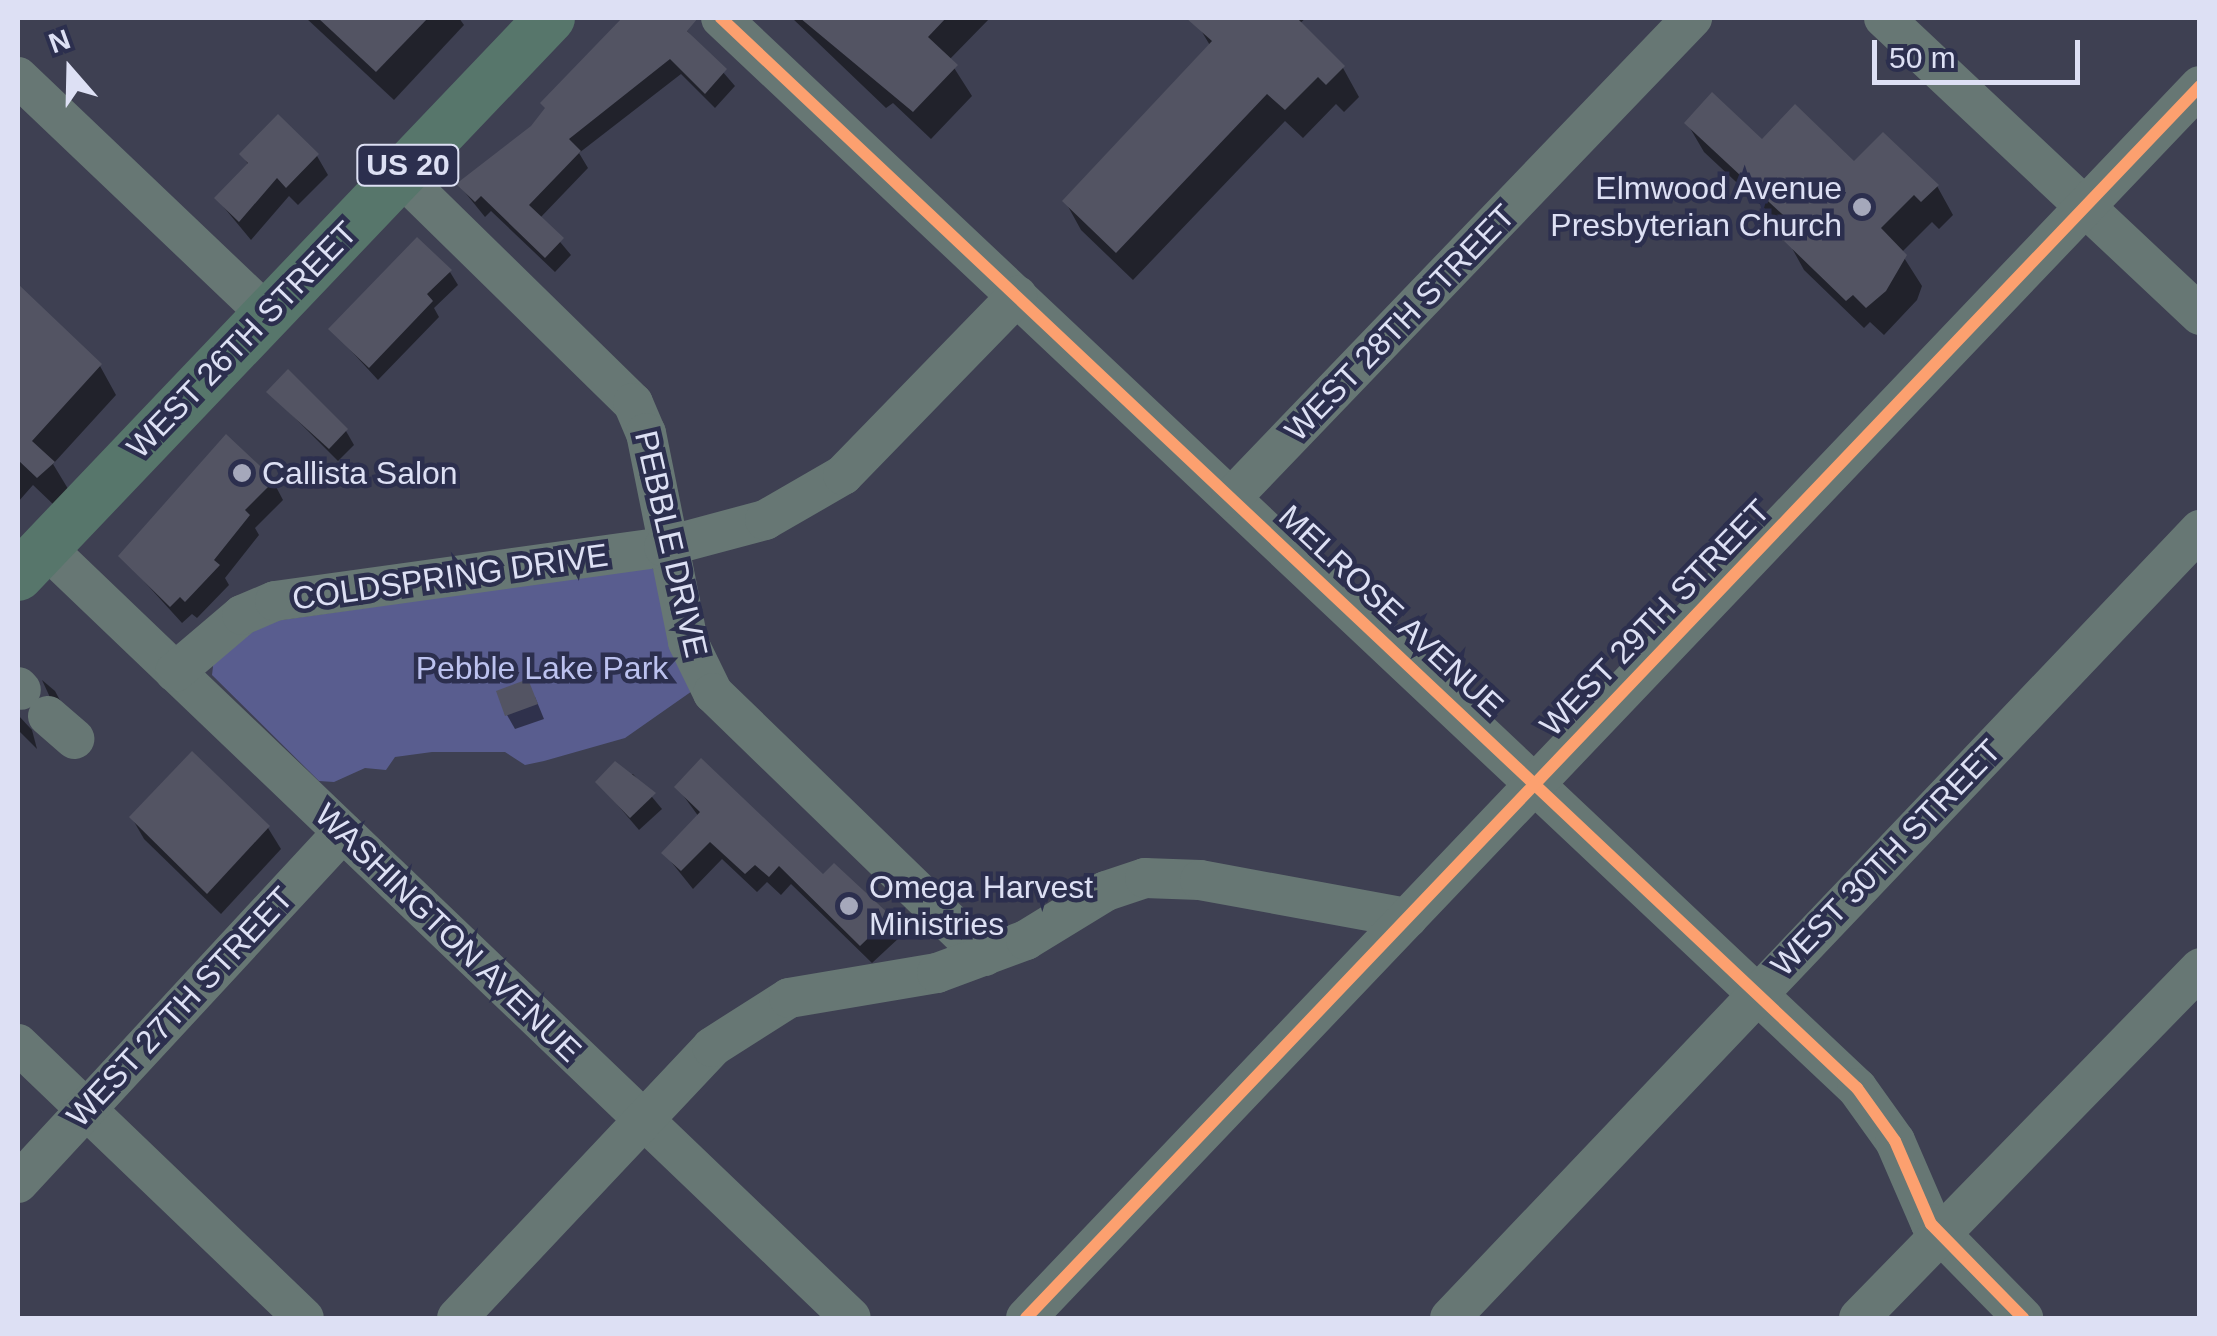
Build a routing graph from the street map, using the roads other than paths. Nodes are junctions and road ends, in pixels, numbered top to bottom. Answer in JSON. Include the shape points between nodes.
{"nodes":[{"id":1,"x":550,"y":18,"type":"edge"},
{"id":2,"x":721,"y":18,"type":"edge"},
{"id":3,"x":1692,"y":18,"type":"edge"},
{"id":4,"x":1884,"y":18,"type":"edge"},
{"id":5,"x":18,"y":77,"type":"edge"},
{"id":6,"x":2200,"y":86,"type":"edge"},
{"id":7,"x":400,"y":175,"type":"junction"},
{"id":8,"x":2084,"y":207,"type":"junction"},
{"id":9,"x":1017,"y":296,"type":"junction"},
{"id":10,"x":268,"y":314,"type":"junction"},
{"id":11,"x":2200,"y":315,"type":"edge"},
{"id":12,"x":1232,"y":498,"type":"junction"},
{"id":13,"x":2200,"y":530,"type":"edge"},
{"id":14,"x":664,"y":547,"type":"junction"},
{"id":15,"x":31,"y":562,"type":"edge"},
{"id":16,"x":176,"y":672,"type":"junction"},
{"id":17,"x":1535,"y":784,"type":"junction"},
{"id":18,"x":343,"y":832,"type":"junction"},
{"id":19,"x":1408,"y":918,"type":"junction"},
{"id":20,"x":984,"y":956,"type":"junction"},
{"id":21,"x":2200,"y":968,"type":"edge"},
{"id":22,"x":1757,"y":994,"type":"junction"},
{"id":23,"x":18,"y":1044,"type":"edge"},
{"id":24,"x":86,"y":1110,"type":"junction"},
{"id":25,"x":644,"y":1122,"type":"junction"},
{"id":26,"x":18,"y":1183,"type":"edge"},
{"id":27,"x":1940,"y":1236,"type":"junction"},
{"id":28,"x":304,"y":1318,"type":"edge"},
{"id":29,"x":458,"y":1318,"type":"edge"},
{"id":30,"x":851,"y":1318,"type":"edge"},
{"id":31,"x":1026,"y":1318,"type":"edge"},
{"id":32,"x":1450,"y":1318,"type":"edge"},
{"id":33,"x":1859,"y":1318,"type":"edge"},
{"id":34,"x":2023,"y":1318,"type":"edge"}],
"edges":[{"from":1,"to":7,"type":"main road","name":"WEST 26TH STREET","number":"US 20"},
{"from":2,"to":9,"type":"street","name":"MELROSE AVENUE"},
{"from":3,"to":12,"type":"street","name":"WEST 28TH STREET"},
{"from":4,"to":8,"type":"street"},
{"from":5,"to":10,"type":"street"},
{"from":6,"to":8,"type":"street","name":"WEST 29TH STREET"},
{"from":7,"to":10,"type":"main road","name":"WEST 26TH STREET","number":"US 20"},
{"from":7,"to":14,"type":"street","name":"PEBBLE DRIVE","via":[[634,402],[646,433]]},
{"from":8,"to":11,"type":"street"},
{"from":8,"to":17,"type":"street","name":"WEST 29TH STREET"},
{"from":9,"to":12,"type":"street","name":"MELROSE AVENUE"},
{"from":9,"to":14,"type":"street","name":"COLDSPRING DRIVE","via":[[843,474],[765,520]]},
{"from":10,"to":15,"type":"main road","name":"WEST 26TH STREET","number":"US 20"},
{"from":12,"to":17,"type":"street","name":"MELROSE AVENUE"},
{"from":13,"to":22,"type":"street","name":"WEST 30TH STREET"},
{"from":14,"to":16,"type":"street","name":"COLDSPRING DRIVE","via":[[275,601],[228,625]]},
{"from":14,"to":20,"type":"street","name":"PEBBLE DRIVE","via":[[688,642],[714,693]]},
{"from":15,"to":16,"type":"street","name":"WASHINGTON AVENUE"},
{"from":16,"to":18,"type":"street","name":"WASHINGTON AVENUE"},
{"from":17,"to":19,"type":"street","name":"WEST 29TH STREET"},
{"from":17,"to":22,"type":"street","name":"MELROSE AVENUE"},
{"from":18,"to":24,"type":"street","name":"WEST 27TH STREET"},
{"from":18,"to":25,"type":"street","name":"WASHINGTON AVENUE"},
{"from":19,"to":20,"type":"street","via":[[1200,880],[1145,878],[1116,886],[1055,925]]},
{"from":19,"to":31,"type":"street","name":"WEST 29TH STREET"},
{"from":20,"to":25,"type":"street","via":[[904,981],[773,1006],[731,1029]]},
{"from":21,"to":27,"type":"street"},
{"from":22,"to":27,"type":"street","name":"MELROSE AVENUE","via":[[1872,1104]]},
{"from":22,"to":32,"type":"street","name":"WEST 30TH STREET"},
{"from":23,"to":24,"type":"street"},
{"from":24,"to":26,"type":"street","name":"WEST 27TH STREET"},
{"from":24,"to":28,"type":"street"},
{"from":25,"to":29,"type":"street"},
{"from":25,"to":30,"type":"street","name":"WASHINGTON AVENUE"},
{"from":27,"to":33,"type":"street"},
{"from":27,"to":34,"type":"street","name":"MELROSE AVENUE"}]}
